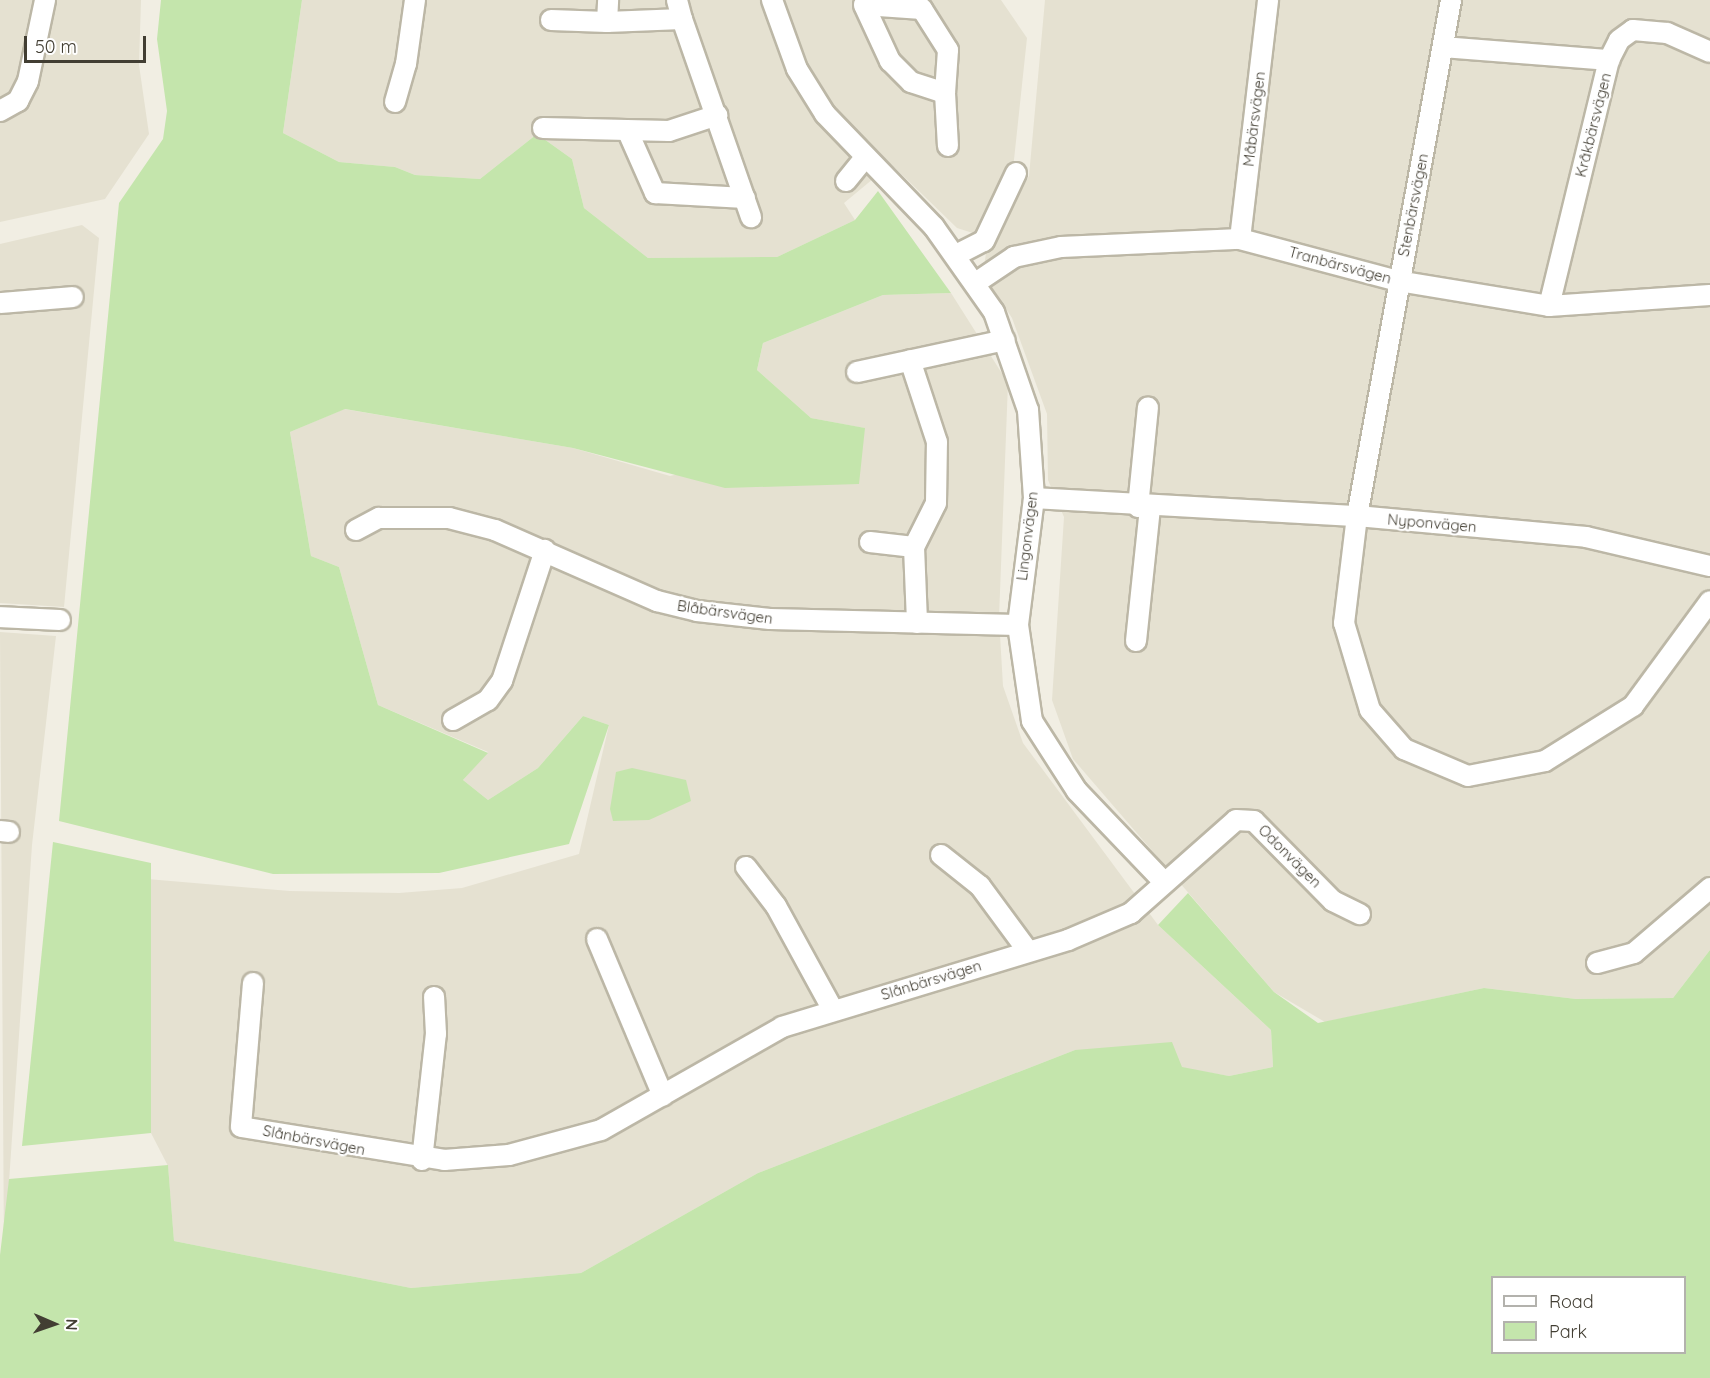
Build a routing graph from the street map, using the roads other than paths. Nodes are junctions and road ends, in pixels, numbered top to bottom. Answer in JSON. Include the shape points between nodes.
{"nodes":[{"id":1,"x":45,"y":0,"type":"edge"},
{"id":2,"x":415,"y":0,"type":"edge"},
{"id":3,"x":608,"y":0,"type":"edge"},
{"id":4,"x":677,"y":0,"type":"edge"},
{"id":5,"x":772,"y":0,"type":"edge"},
{"id":6,"x":1268,"y":0,"type":"edge"},
{"id":7,"x":1452,"y":0,"type":"edge"},
{"id":8,"x":682,"y":19,"type":"junction"},
{"id":9,"x":551,"y":20,"type":"dead end"},
{"id":10,"x":607,"y":22,"type":"junction"},
{"id":11,"x":1443,"y":47,"type":"junction"},
{"id":12,"x":1710,"y":52,"type":"edge"},
{"id":13,"x":1609,"y":60,"type":"junction"},
{"id":14,"x":945,"y":93,"type":"junction"},
{"id":15,"x":394,"y":102,"type":"dead end"},
{"id":16,"x":0,"y":111,"type":"edge"},
{"id":17,"x":717,"y":115,"type":"junction"},
{"id":18,"x":543,"y":128,"type":"dead end"},
{"id":19,"x":628,"y":132,"type":"junction"},
{"id":20,"x":948,"y":146,"type":"dead end"},
{"id":21,"x":864,"y":159,"type":"junction"},
{"id":22,"x":1016,"y":173,"type":"dead end"},
{"id":23,"x":846,"y":181,"type":"dead end"},
{"id":24,"x":745,"y":198,"type":"junction"},
{"id":25,"x":750,"y":218,"type":"dead end"},
{"id":26,"x":1240,"y":239,"type":"junction"},
{"id":27,"x":956,"y":255,"type":"junction"},
{"id":28,"x":1398,"y":281,"type":"junction"},
{"id":29,"x":977,"y":282,"type":"junction"},
{"id":30,"x":1710,"y":295,"type":"edge"},
{"id":31,"x":73,"y":297,"type":"dead end"},
{"id":32,"x":0,"y":303,"type":"edge"},
{"id":33,"x":1549,"y":306,"type":"junction"},
{"id":34,"x":1005,"y":340,"type":"junction"},
{"id":35,"x":910,"y":360,"type":"junction"},
{"id":36,"x":856,"y":372,"type":"dead end"},
{"id":37,"x":1148,"y":407,"type":"dead end"},
{"id":38,"x":1034,"y":498,"type":"junction"},
{"id":39,"x":1144,"y":507,"type":"junction"},
{"id":40,"x":1357,"y":516,"type":"junction"},
{"id":41,"x":356,"y":530,"type":"dead end"},
{"id":42,"x":870,"y":542,"type":"dead end"},
{"id":43,"x":914,"y":547,"type":"junction"},
{"id":44,"x":545,"y":550,"type":"junction"},
{"id":45,"x":1710,"y":566,"type":"edge"},
{"id":46,"x":1710,"y":601,"type":"edge"},
{"id":47,"x":0,"y":617,"type":"edge"},
{"id":48,"x":60,"y":620,"type":"dead end"},
{"id":49,"x":917,"y":622,"type":"junction"},
{"id":50,"x":1018,"y":625,"type":"junction"},
{"id":51,"x":1136,"y":641,"type":"dead end"},
{"id":52,"x":453,"y":720,"type":"dead end"},
{"id":53,"x":941,"y":855,"type":"dead end"},
{"id":54,"x":746,"y":867,"type":"dead end"},
{"id":55,"x":1163,"y":881,"type":"junction"},
{"id":56,"x":1710,"y":888,"type":"edge"},
{"id":57,"x":1360,"y":914,"type":"dead end"},
{"id":58,"x":597,"y":939,"type":"dead end"},
{"id":59,"x":1028,"y":951,"type":"junction"},
{"id":60,"x":1597,"y":963,"type":"dead end"},
{"id":61,"x":253,"y":983,"type":"dead end"},
{"id":62,"x":434,"y":998,"type":"dead end"},
{"id":63,"x":833,"y":1010,"type":"junction"},
{"id":64,"x":663,"y":1096,"type":"junction"},
{"id":65,"x":422,"y":1160,"type":"junction"}],
"edges":[{"from":1,"to":16,"type":"street","via":[[28,81],[18,101]]},
{"from":2,"to":15,"type":"street","via":[[406,64]]},
{"from":3,"to":10,"type":"street"},
{"from":4,"to":8,"type":"street"},
{"from":5,"to":21,"type":"street","name":"Lingonvägen","via":[[797,69],[825,114]]},
{"from":6,"to":26,"type":"street","name":"Måbärsvägen"},
{"from":7,"to":11,"type":"street","name":"Stenbärsvägen"},
{"from":8,"to":10,"type":"street"},
{"from":8,"to":17,"type":"street"},
{"from":9,"to":10,"type":"street"},
{"from":11,"to":13,"type":"street"},
{"from":11,"to":28,"type":"street","name":"Stenbärsvägen"},
{"from":12,"to":13,"type":"street","name":"Kråkbärsvägen","via":[[1666,33],[1633,30],[1619,40]]},
{"from":13,"to":33,"type":"street","name":"Kråkbärsvägen"},
{"from":14,"to":14,"type":"street","via":[[911,82],[890,60],[864,5],[922,9],[948,50]]},
{"from":14,"to":20,"type":"street"},
{"from":17,"to":19,"type":"street","via":[[669,131]]},
{"from":17,"to":24,"type":"street"},
{"from":18,"to":19,"type":"street"},
{"from":19,"to":24,"type":"street","via":[[655,193]]},
{"from":21,"to":23,"type":"street"},
{"from":21,"to":27,"type":"street","name":"Lingonvägen"},
{"from":22,"to":27,"type":"street","via":[[984,241]]},
{"from":24,"to":25,"type":"street"},
{"from":26,"to":28,"type":"street","name":"Tranbärsvägen"},
{"from":26,"to":29,"type":"street","name":"Tranbärsvägen","via":[[1061,247],[1014,257]]},
{"from":27,"to":29,"type":"street","name":"Lingonvägen"},
{"from":28,"to":33,"type":"street","name":"Tranbärsvägen"},
{"from":28,"to":40,"type":"street","name":"Stenbärsvägen"},
{"from":29,"to":34,"type":"street","name":"Lingonvägen"},
{"from":30,"to":33,"type":"street","name":"Tranbärsvägen"},
{"from":31,"to":32,"type":"street"},
{"from":34,"to":35,"type":"street"},
{"from":34,"to":38,"type":"street","name":"Lingonvägen","via":[[1028,410]]},
{"from":35,"to":36,"type":"street"},
{"from":35,"to":43,"type":"street","via":[[930,407],[940,463],[930,523]]},
{"from":37,"to":39,"type":"street"},
{"from":38,"to":39,"type":"street","name":"Nyponvägen"},
{"from":38,"to":50,"type":"street","name":"Lingonvägen"},
{"from":39,"to":40,"type":"street","name":"Nyponvägen"},
{"from":39,"to":51,"type":"street"},
{"from":40,"to":45,"type":"street","name":"Nyponvägen","via":[[1586,537]]},
{"from":40,"to":46,"type":"street","name":"Stenbärsvägen","via":[[1344,623],[1370,710],[1404,749],[1468,776],[1545,761],[1633,706]]},
{"from":41,"to":44,"type":"street","name":"Blåbärsvägen","via":[[379,518],[449,518]]},
{"from":42,"to":43,"type":"street"},
{"from":43,"to":49,"type":"street"},
{"from":44,"to":49,"type":"street","name":"Blåbärsvägen","via":[[657,601],[697,611]]},
{"from":44,"to":52,"type":"street","via":[[502,681],[488,700]]},
{"from":47,"to":48,"type":"street"},
{"from":49,"to":50,"type":"street","name":"Blåbärsvägen"},
{"from":50,"to":55,"type":"street","name":"Lingonvägen","via":[[1021,678],[1041,739],[1077,791]]},
{"from":53,"to":59,"type":"street","via":[[980,886]]},
{"from":54,"to":63,"type":"street","via":[[776,906]]},
{"from":55,"to":57,"type":"street","name":"Odonvägen","via":[[1236,820],[1254,821],[1334,901]]},
{"from":55,"to":59,"type":"street","name":"Slånbärsvägen","via":[[1131,913]]},
{"from":56,"to":60,"type":"street","via":[[1634,953]]},
{"from":58,"to":64,"type":"street"},
{"from":59,"to":63,"type":"street","name":"Slånbärsvägen"},
{"from":61,"to":65,"type":"street","name":"Slånbärsvägen","via":[[241,1127]]},
{"from":62,"to":65,"type":"street","via":[[436,1034]]},
{"from":63,"to":64,"type":"street","name":"Slånbärsvägen","via":[[782,1028]]},
{"from":64,"to":65,"type":"street","name":"Slånbärsvägen","via":[[601,1130],[547,1147]]}]}
